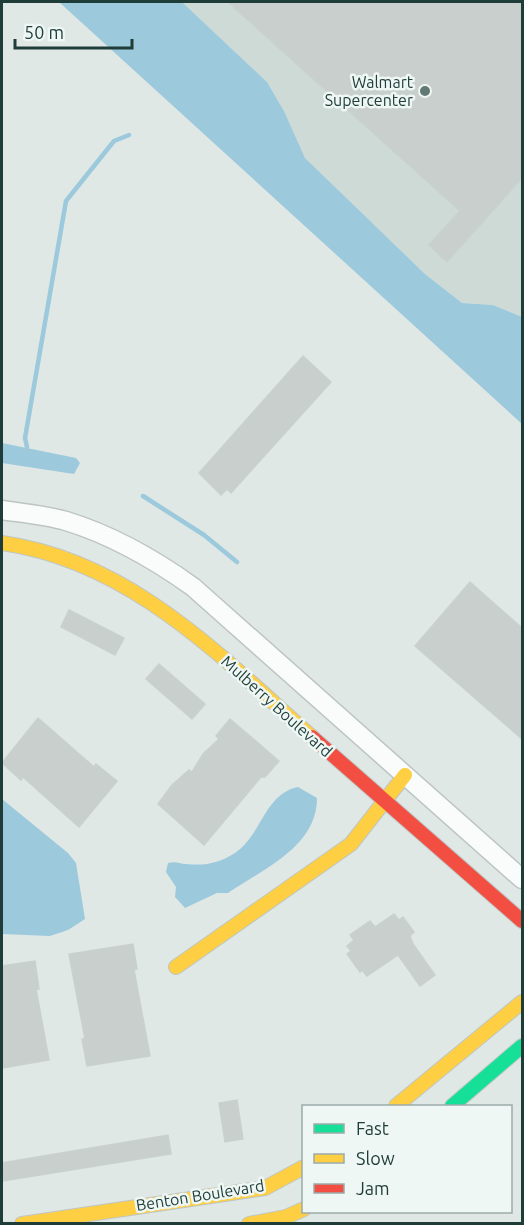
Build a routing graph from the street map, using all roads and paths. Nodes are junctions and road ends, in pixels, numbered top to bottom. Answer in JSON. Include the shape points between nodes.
{"nodes":[{"id":1,"x":2,"y":510,"type":"edge"},
{"id":2,"x":2,"y":543,"type":"edge"},
{"id":3,"x":405,"y":776,"type":"junction"},
{"id":4,"x":384,"y":800,"type":"junction"},
{"id":5,"x":522,"y":879,"type":"edge"},
{"id":6,"x":522,"y":921,"type":"edge"},
{"id":7,"x":176,"y":967,"type":"dead end"},
{"id":8,"x":522,"y":1002,"type":"edge"},
{"id":9,"x":522,"y":1046,"type":"edge"},
{"id":10,"x":398,"y":1105,"type":"edge"},
{"id":11,"x":454,"y":1105,"type":"edge"},
{"id":12,"x":302,"y":1168,"type":"edge"},
{"id":13,"x":302,"y":1209,"type":"edge"},
{"id":14,"x":22,"y":1224,"type":"edge"},
{"id":15,"x":249,"y":1224,"type":"edge"}],
"edges":[{"from":1,"to":3,"type":"street","name":"Mulberry Boulevard","via":[[64,520],[170,570]]},
{"from":2,"to":4,"type":"street","name":"Mulberry Boulevard","via":[[59,554],[128,585],[184,624]]},
{"from":3,"to":4,"type":"street"},
{"from":3,"to":5,"type":"street","name":"Mulberry Boulevard"},
{"from":4,"to":6,"type":"street","name":"Mulberry Boulevard"},
{"from":4,"to":7,"type":"street","via":[[351,844]]},
{"from":8,"to":10,"type":"street"},
{"from":9,"to":11,"type":"street"},
{"from":12,"to":14,"type":"street","name":"Benton Boulevard","via":[[265,1188]]},
{"from":13,"to":15,"type":"street","via":[[286,1217]]}]}
